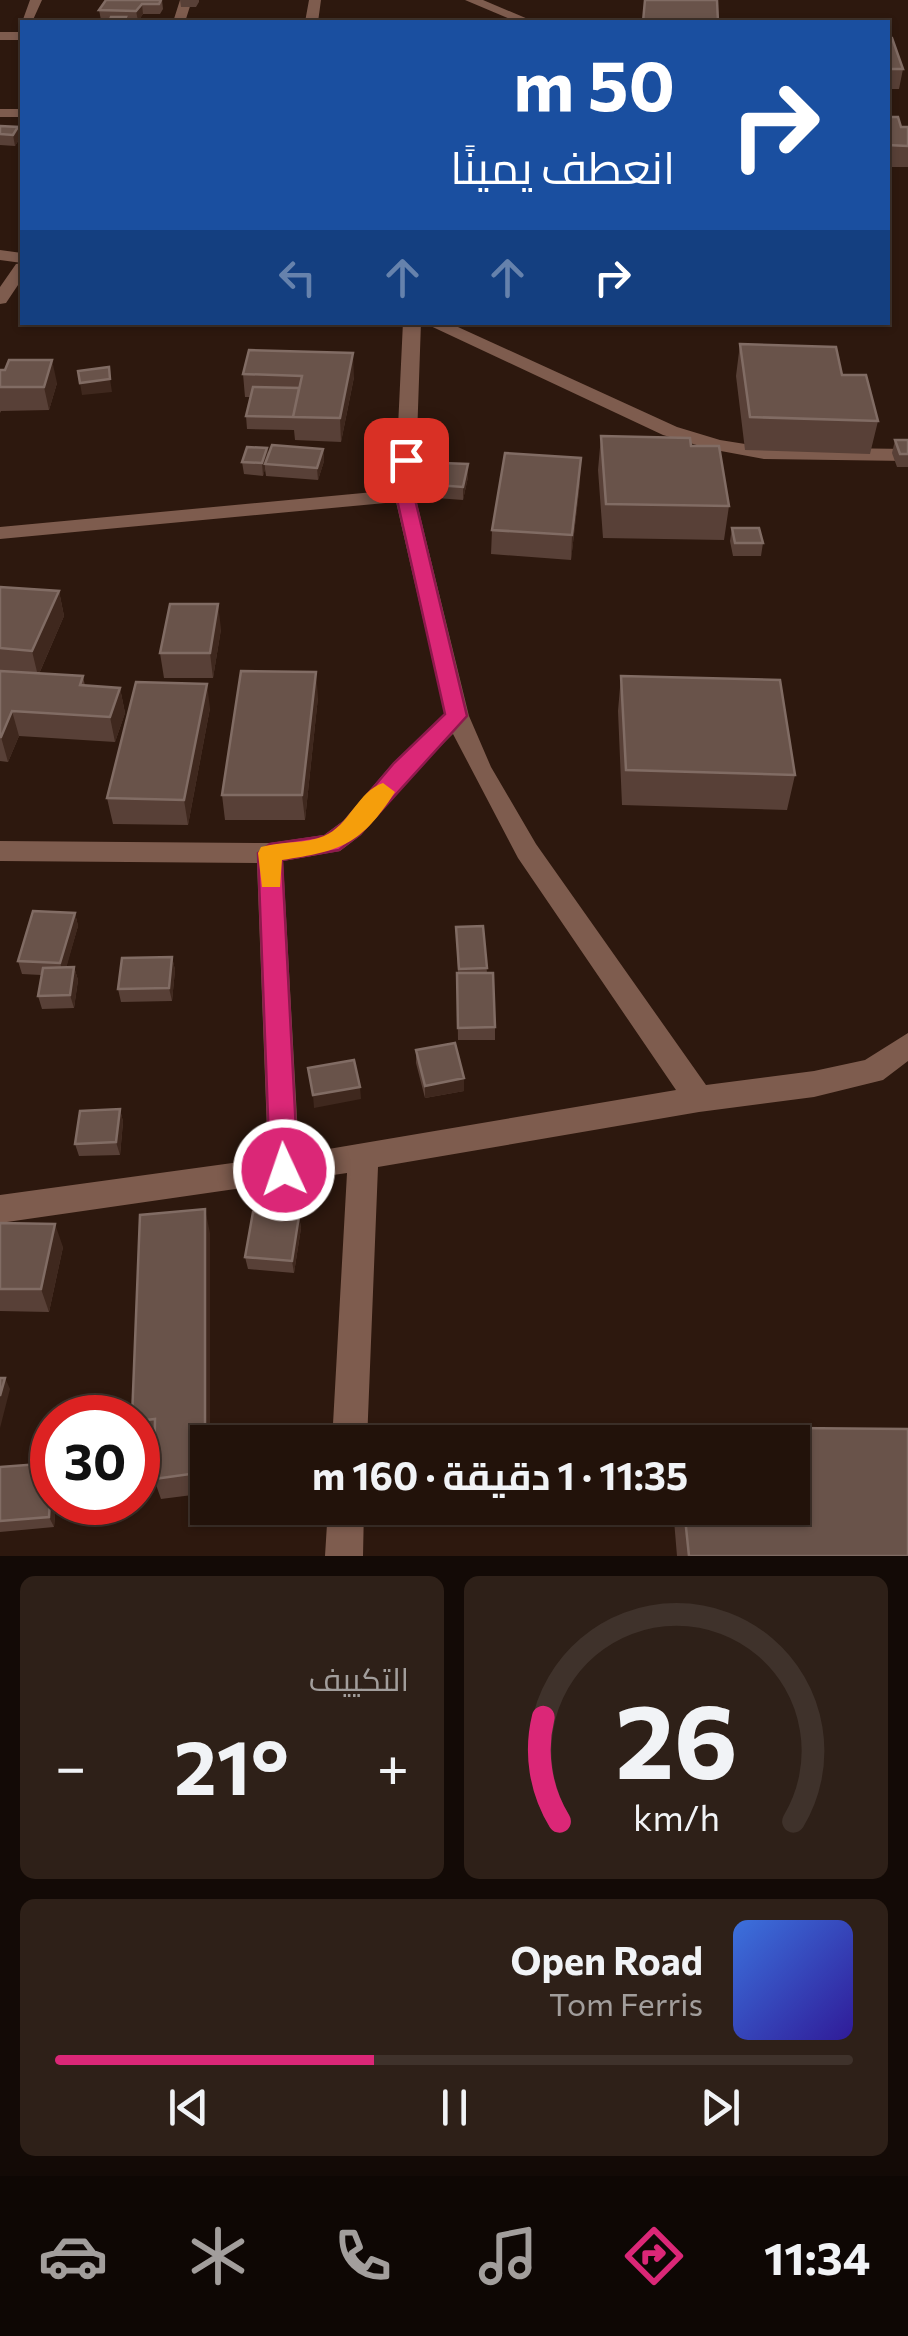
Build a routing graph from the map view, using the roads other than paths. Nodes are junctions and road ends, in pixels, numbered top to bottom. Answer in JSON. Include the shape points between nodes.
{"nodes":[{"id":1,"x":471,"y":0,"type":"edge"},
{"id":2,"x":523,"y":20,"type":"edge"},
{"id":3,"x":20,"y":271,"type":"edge"},
{"id":4,"x":0,"y":299,"type":"edge"},
{"id":5,"x":412,"y":325,"type":"edge"},
{"id":6,"x":438,"y":325,"type":"edge"},
{"id":7,"x":908,"y":455,"type":"edge"},
{"id":8,"x":405,"y":495,"type":"junction"},
{"id":9,"x":0,"y":533,"type":"edge"},
{"id":10,"x":456,"y":716,"type":"junction"},
{"id":11,"x":0,"y":851,"type":"edge"},
{"id":12,"x":270,"y":853,"type":"junction"},
{"id":13,"x":908,"y":1045,"type":"edge"},
{"id":14,"x":699,"y":1100,"type":"junction"},
{"id":15,"x":364,"y":1156,"type":"junction"},
{"id":16,"x":284,"y":1170,"type":"junction"},
{"id":17,"x":0,"y":1209,"type":"edge"},
{"id":18,"x":350,"y":1425,"type":"edge"},
{"id":19,"x":345,"y":1525,"type":"edge"},
{"id":20,"x":344,"y":1556,"type":"edge"}],
"edges":[{"from":1,"to":2,"type":"street"},
{"from":3,"to":4,"type":"street"},
{"from":5,"to":8,"type":"street"},
{"from":6,"to":7,"type":"street","via":[[717,446]]},
{"from":8,"to":9,"type":"street"},
{"from":8,"to":10,"type":"street"},
{"from":10,"to":12,"type":"street","via":[[331,844]]},
{"from":10,"to":14,"type":"street","via":[[527,851]]},
{"from":11,"to":12,"type":"street"},
{"from":12,"to":16,"type":"street"},
{"from":13,"to":14,"type":"street","via":[[873,1070]]},
{"from":14,"to":15,"type":"street"},
{"from":15,"to":16,"type":"street"},
{"from":15,"to":18,"type":"street"},
{"from":16,"to":17,"type":"street"},
{"from":19,"to":20,"type":"street"}]}
